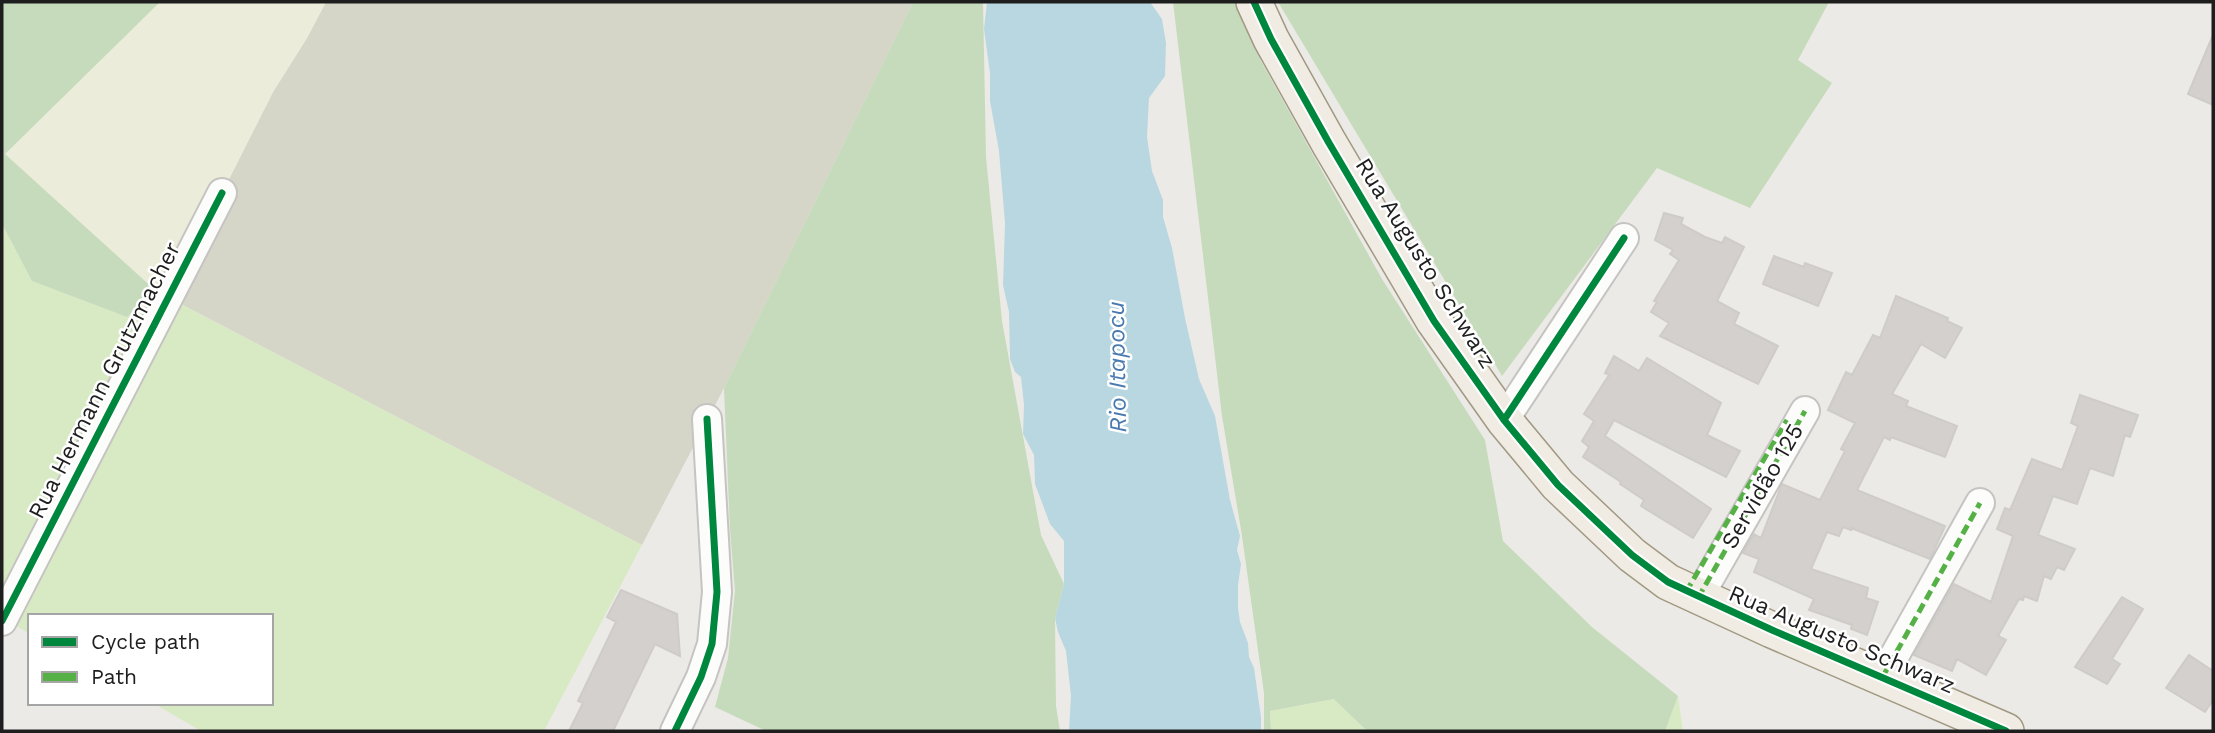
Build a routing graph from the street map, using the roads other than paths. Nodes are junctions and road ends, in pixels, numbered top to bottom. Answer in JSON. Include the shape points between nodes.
{"nodes":[{"id":1,"x":1254,"y":2,"type":"edge"},
{"id":2,"x":222,"y":193,"type":"dead end"},
{"id":3,"x":1624,"y":238,"type":"dead end"},
{"id":4,"x":1796,"y":416,"type":"dead end"},
{"id":5,"x":706,"y":419,"type":"dead end"},
{"id":6,"x":1504,"y":420,"type":"junction"},
{"id":7,"x":1980,"y":503,"type":"dead end"},
{"id":8,"x":1692,"y":595,"type":"junction"},
{"id":9,"x":2,"y":621,"type":"edge"},
{"id":10,"x":1882,"y":678,"type":"junction"},
{"id":11,"x":675,"y":731,"type":"edge"},
{"id":12,"x":2006,"y":731,"type":"edge"}],
"edges":[{"from":1,"to":6,"type":"main road","name":"Rua Augusto Schwarz","via":[[1329,143],[1434,321]]},
{"from":2,"to":9,"type":"street","name":"Rua Hermann Grutzmacher"},
{"from":3,"to":6,"type":"street"},
{"from":4,"to":8,"type":"street","name":"Servidão 125"},
{"from":5,"to":11,"type":"street","via":[[717,592],[712,644]]},
{"from":6,"to":8,"type":"main road","name":"Rua Augusto Schwarz","via":[[1590,516],[1649,569]]},
{"from":7,"to":10,"type":"street"},
{"from":8,"to":10,"type":"main road","name":"Rua Augusto Schwarz"},
{"from":10,"to":12,"type":"main road","name":"Rua Augusto Schwarz"}]}
